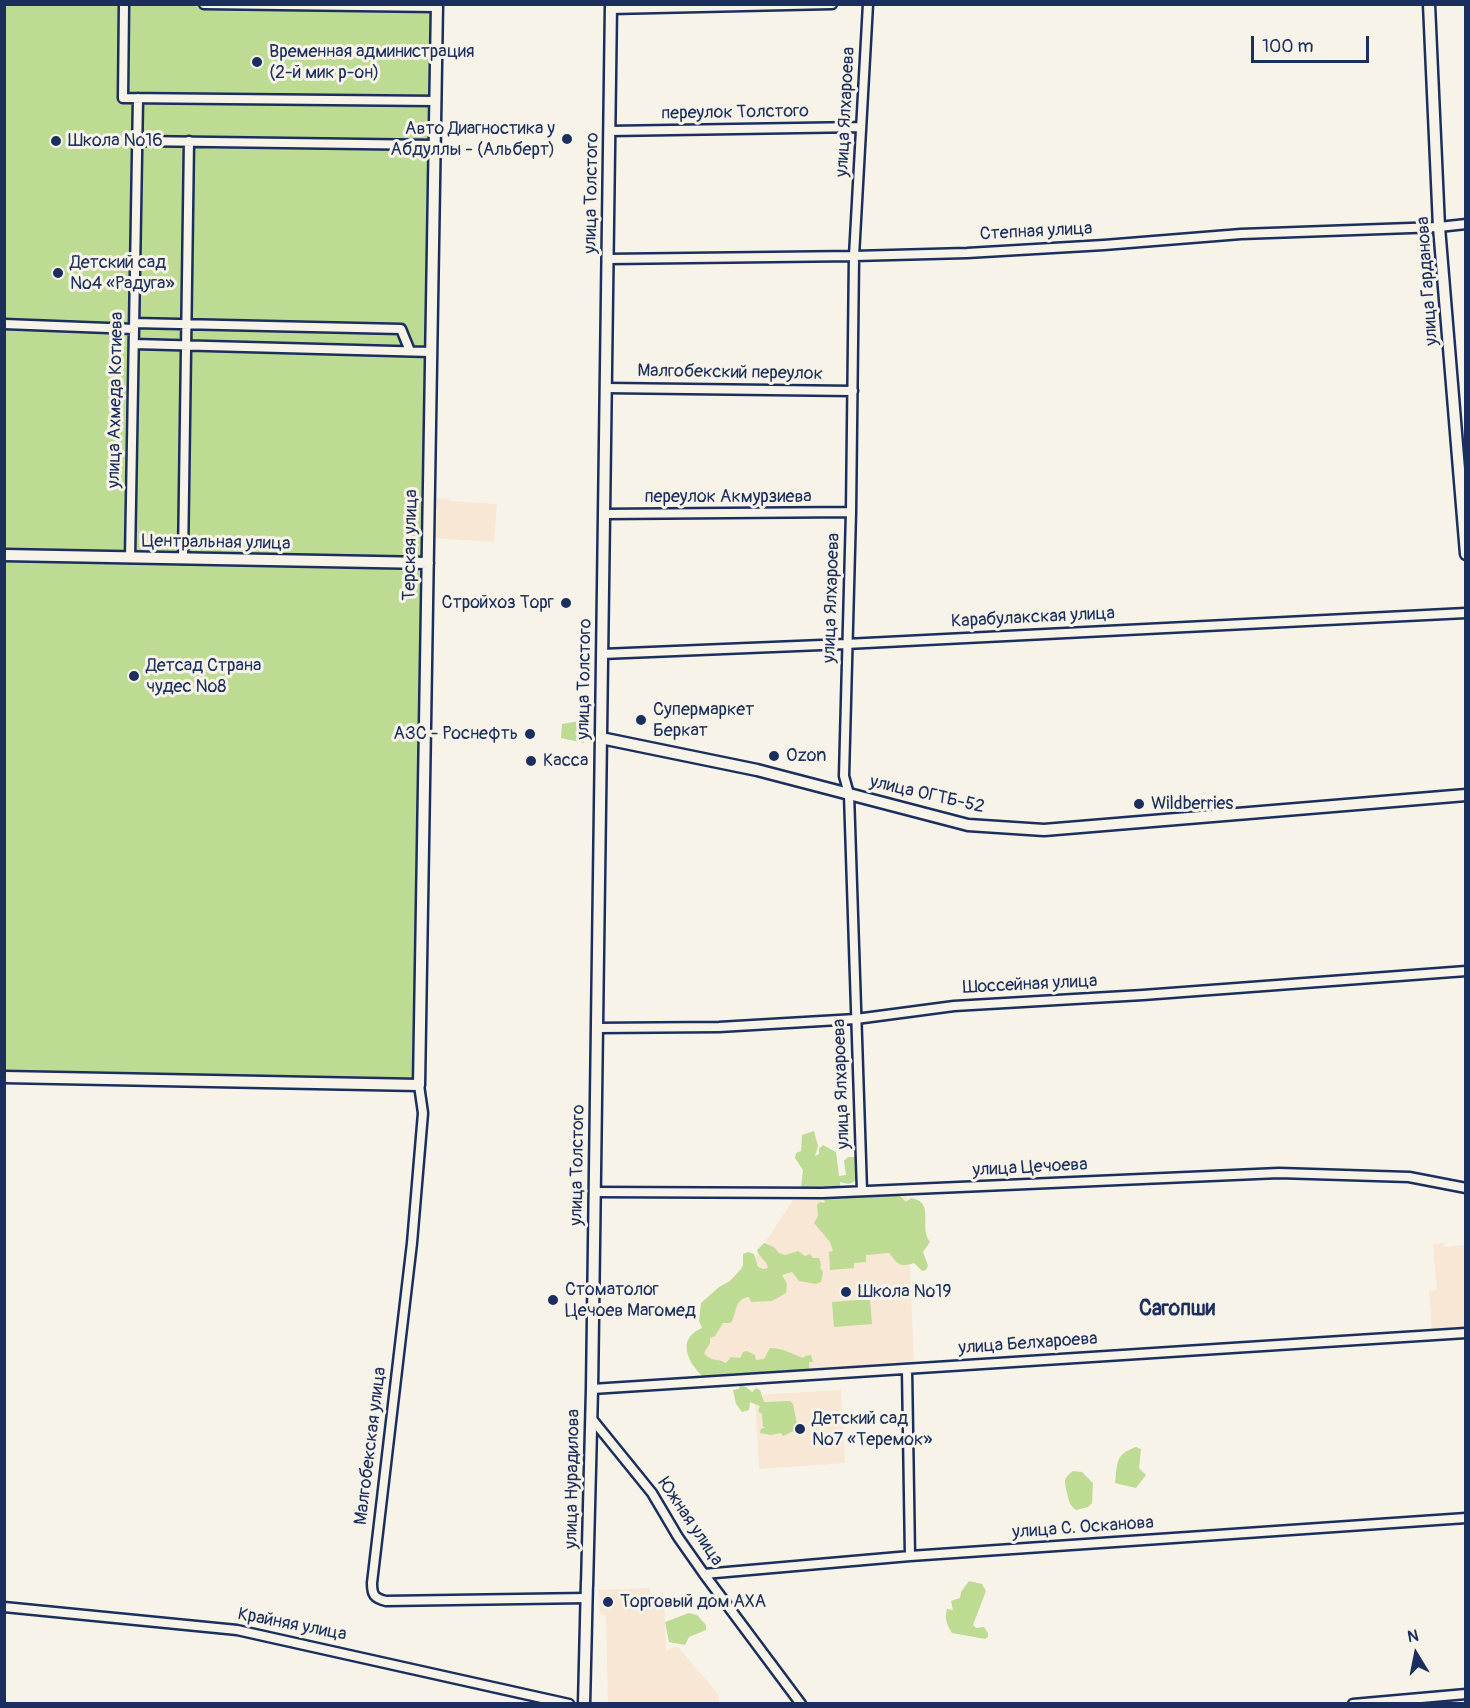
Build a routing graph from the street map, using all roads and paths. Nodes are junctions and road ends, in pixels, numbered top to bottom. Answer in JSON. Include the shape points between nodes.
{"nodes":[{"id":1,"x":124,"y":4,"type":"edge"},
{"id":2,"x":204,"y":4,"type":"edge"},
{"id":3,"x":832,"y":4,"type":"edge"},
{"id":4,"x":868,"y":4,"type":"edge"},
{"id":5,"x":1429,"y":4,"type":"edge"},
{"id":6,"x":437,"y":6,"type":"edge"},
{"id":7,"x":611,"y":7,"type":"edge"},
{"id":8,"x":138,"y":98,"type":"junction"},
{"id":9,"x":436,"y":101,"type":"junction"},
{"id":10,"x":861,"y":128,"type":"junction"},
{"id":11,"x":609,"y":131,"type":"junction"},
{"id":12,"x":138,"y":141,"type":"junction"},
{"id":13,"x":189,"y":141,"type":"junction"},
{"id":14,"x":435,"y":145,"type":"junction"},
{"id":15,"x":1466,"y":224,"type":"edge"},
{"id":16,"x":1439,"y":227,"type":"junction"},
{"id":17,"x":854,"y":256,"type":"junction"},
{"id":18,"x":608,"y":259,"type":"junction"},
{"id":19,"x":4,"y":324,"type":"edge"},
{"id":20,"x":186,"y":324,"type":"junction"},
{"id":21,"x":134,"y":326,"type":"junction"},
{"id":22,"x":134,"y":344,"type":"junction"},
{"id":23,"x":186,"y":345,"type":"junction"},
{"id":24,"x":410,"y":351,"type":"junction"},
{"id":25,"x":431,"y":352,"type":"junction"},
{"id":26,"x":606,"y":388,"type":"junction"},
{"id":27,"x":853,"y":391,"type":"junction"},
{"id":28,"x":851,"y":512,"type":"junction"},
{"id":29,"x":604,"y":514,"type":"junction"},
{"id":30,"x":1466,"y":554,"type":"edge"},
{"id":31,"x":4,"y":555,"type":"edge"},
{"id":32,"x":130,"y":558,"type":"junction"},
{"id":33,"x":183,"y":559,"type":"junction"},
{"id":34,"x":428,"y":563,"type":"junction"},
{"id":35,"x":1466,"y":613,"type":"edge"},
{"id":36,"x":846,"y":644,"type":"junction"},
{"id":37,"x":602,"y":654,"type":"junction"},
{"id":38,"x":601,"y":738,"type":"junction"},
{"id":39,"x":849,"y":794,"type":"junction"},
{"id":40,"x":1466,"y":795,"type":"edge"},
{"id":41,"x":1466,"y":971,"type":"edge"},
{"id":42,"x":856,"y":1019,"type":"junction"},
{"id":43,"x":597,"y":1028,"type":"junction"},
{"id":44,"x":4,"y":1077,"type":"edge"},
{"id":45,"x":419,"y":1085,"type":"junction"},
{"id":46,"x":1466,"y":1188,"type":"edge"},
{"id":47,"x":862,"y":1191,"type":"junction"},
{"id":48,"x":594,"y":1192,"type":"junction"},
{"id":49,"x":1466,"y":1333,"type":"edge"},
{"id":50,"x":907,"y":1369,"type":"junction"},
{"id":51,"x":592,"y":1389,"type":"junction"},
{"id":52,"x":592,"y":1419,"type":"junction"},
{"id":53,"x":1466,"y":1518,"type":"edge"},
{"id":54,"x":910,"y":1556,"type":"junction"},
{"id":55,"x":704,"y":1574,"type":"junction"},
{"id":56,"x":587,"y":1586,"type":"junction"},
{"id":57,"x":587,"y":1598,"type":"junction"},
{"id":58,"x":4,"y":1607,"type":"edge"},
{"id":59,"x":1466,"y":1694,"type":"edge"},
{"id":60,"x":569,"y":1704,"type":"edge"},
{"id":61,"x":584,"y":1704,"type":"edge"},
{"id":62,"x":801,"y":1704,"type":"edge"},
{"id":63,"x":1353,"y":1704,"type":"edge"}],
"edges":[{"from":1,"to":8,"type":"street","via":[[123,98]]},
{"from":2,"to":6,"type":"street"},
{"from":3,"to":7,"type":"street"},
{"from":4,"to":10,"type":"street","name":"улица Ялхароева"},
{"from":5,"to":16,"type":"street","name":"улица Гарданова"},
{"from":6,"to":9,"type":"street","name":"Терская улица"},
{"from":7,"to":11,"type":"street","name":"улица Толстого"},
{"from":8,"to":9,"type":"street"},
{"from":8,"to":12,"type":"street","name":"улица Ахмеда Котиева"},
{"from":9,"to":14,"type":"street","name":"Терская улица"},
{"from":10,"to":11,"type":"street","name":"переулок Толстого"},
{"from":10,"to":17,"type":"street","name":"улица Ялхароева"},
{"from":11,"to":18,"type":"street","name":"улица Толстого"},
{"from":12,"to":13,"type":"street"},
{"from":12,"to":21,"type":"street","name":"улица Ахмеда Котиева"},
{"from":13,"to":14,"type":"street"},
{"from":13,"to":20,"type":"street"},
{"from":14,"to":25,"type":"street","name":"Терская улица"},
{"from":15,"to":16,"type":"street","name":"Степная улица"},
{"from":16,"to":17,"type":"street","name":"Степная улица","via":[[1252,233],[1104,245]]},
{"from":16,"to":30,"type":"street","name":"улица Гарданова"},
{"from":17,"to":18,"type":"street","name":"Степная улица"},
{"from":17,"to":27,"type":"street","name":"улица Ялхароева"},
{"from":18,"to":26,"type":"street","name":"улица Толстого"},
{"from":19,"to":21,"type":"street"},
{"from":20,"to":21,"type":"street"},
{"from":20,"to":23,"type":"street"},
{"from":20,"to":24,"type":"street","via":[[401,329]]},
{"from":21,"to":22,"type":"street","name":"улица Ахмеда Котиева"},
{"from":22,"to":23,"type":"street"},
{"from":22,"to":32,"type":"street","name":"улица Ахмеда Котиева"},
{"from":23,"to":24,"type":"street"},
{"from":23,"to":33,"type":"street"},
{"from":24,"to":25,"type":"street"},
{"from":25,"to":34,"type":"street","name":"Терская улица"},
{"from":26,"to":27,"type":"street","name":"Малгобекский переулок"},
{"from":26,"to":29,"type":"street","name":"улица Толстого"},
{"from":27,"to":28,"type":"street","name":"улица Ялхароева"},
{"from":28,"to":29,"type":"street","name":"переулок Акмурзиева"},
{"from":28,"to":36,"type":"street","name":"улица Ялхароева"},
{"from":29,"to":37,"type":"street","name":"улица Толстого"},
{"from":31,"to":32,"type":"street","name":"Центральная улица"},
{"from":32,"to":33,"type":"street","name":"Центральная улица"},
{"from":33,"to":34,"type":"street","name":"Центральная улица"},
{"from":34,"to":45,"type":"street","name":"Терская улица"},
{"from":35,"to":36,"type":"street","name":"Карабулакская улица"},
{"from":36,"to":37,"type":"street","name":"Карабулакская улица"},
{"from":36,"to":39,"type":"street","name":"улица Ялхароева","via":[[844,776]]},
{"from":37,"to":38,"type":"street","name":"улица Толстого"},
{"from":38,"to":39,"type":"street","name":"улица ОГТБ-52","via":[[757,770]]},
{"from":38,"to":43,"type":"street","name":"улица Толстого"},
{"from":39,"to":40,"type":"street","name":"улица ОГТБ-52","via":[[968,825],[1044,830]]},
{"from":39,"to":42,"type":"street","name":"улица Ялхароева"},
{"from":41,"to":42,"type":"street","name":"Шоссейная улица","via":[[954,1006]]},
{"from":42,"to":43,"type":"street","name":"Шоссейная улица","via":[[719,1027]]},
{"from":42,"to":47,"type":"street","name":"улица Ялхароева"},
{"from":43,"to":48,"type":"street","name":"улица Толстого"},
{"from":44,"to":45,"type":"street"},
{"from":45,"to":57,"type":"street","name":"Малгобекская улица","via":[[423,1113],[413,1232],[372,1593],[376,1599],[386,1601]]},
{"from":46,"to":47,"type":"street","name":"улица Цечоева","via":[[1400,1176],[1279,1173]]},
{"from":47,"to":48,"type":"street","name":"улица Цечоева"},
{"from":48,"to":51,"type":"street","name":"улица Толстого"},
{"from":49,"to":50,"type":"street","name":"улица Белхароева"},
{"from":50,"to":51,"type":"street","name":"улица Белхароева"},
{"from":50,"to":54,"type":"street"},
{"from":51,"to":52,"type":"street","name":"улица Нурадилова"},
{"from":51,"to":56,"type":"street","name":"улица Нурадилова"},
{"from":52,"to":55,"type":"street","name":"Южная улица","via":[[652,1493]]},
{"from":52,"to":56,"type":"street","name":"улица Нурадилова"},
{"from":53,"to":54,"type":"street","name":"улица С. Осканова"},
{"from":54,"to":55,"type":"street","name":"улица С. Осканова"},
{"from":55,"to":62,"type":"street","name":"Южная улица"},
{"from":56,"to":57,"type":"street","name":"улица Нурадилова"},
{"from":57,"to":61,"type":"street","name":"улица Нурадилова"},
{"from":58,"to":60,"type":"street","name":"Крайняя улица","via":[[237,1630]]},
{"from":59,"to":63,"type":"street"}]}
